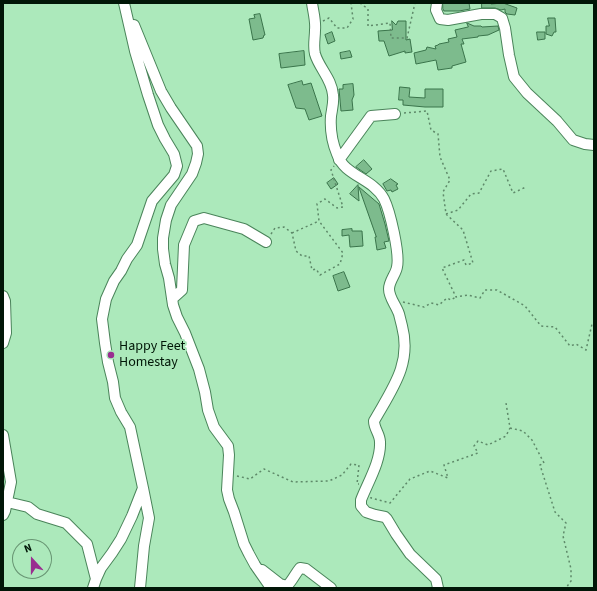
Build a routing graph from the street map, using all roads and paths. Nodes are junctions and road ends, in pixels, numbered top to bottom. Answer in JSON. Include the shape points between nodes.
{"nodes":[{"id":1,"x":312,"y":3,"type":"edge"},
{"id":2,"x":351,"y":3,"type":"edge"},
{"id":3,"x":360,"y":3,"type":"edge"},
{"id":4,"x":415,"y":3,"type":"edge"},
{"id":5,"x":437,"y":3,"type":"edge"},
{"id":6,"x":124,"y":4,"type":"edge"},
{"id":7,"x":315,"y":24,"type":"junction"},
{"id":8,"x":396,"y":114,"type":"joint"},
{"id":9,"x":594,"y":145,"type":"edge"},
{"id":10,"x":339,"y":160,"type":"junction"},
{"id":11,"x":526,"y":186,"type":"dead end"},
{"id":12,"x":446,"y":214,"type":"junction"},
{"id":13,"x":319,"y":221,"type":"junction"},
{"id":14,"x":292,"y":233,"type":"junction"},
{"id":15,"x":266,"y":242,"type":"joint"},
{"id":16,"x":3,"y":296,"type":"edge"},
{"id":17,"x":456,"y":298,"type":"junction"},
{"id":18,"x":172,"y":299,"type":"junction"},
{"id":19,"x":394,"y":305,"type":"junction"},
{"id":20,"x":594,"y":323,"type":"edge"},
{"id":21,"x":3,"y":343,"type":"edge"},
{"id":22,"x":506,"y":403,"type":"dead end"},
{"id":23,"x":510,"y":428,"type":"junction"},
{"id":24,"x":3,"y":435,"type":"edge"},
{"id":25,"x":228,"y":474,"type":"junction"},
{"id":26,"x":366,"y":486,"type":"junction"},
{"id":27,"x":143,"y":488,"type":"junction"},
{"id":28,"x":7,"y":502,"type":"junction"},
{"id":29,"x":3,"y":515,"type":"edge"},
{"id":30,"x":255,"y":565,"type":"junction"},
{"id":31,"x":94,"y":584,"type":"edge"},
{"id":32,"x":140,"y":588,"type":"edge"},
{"id":33,"x":271,"y":588,"type":"edge"},
{"id":34,"x":331,"y":588,"type":"edge"},
{"id":35,"x":438,"y":588,"type":"edge"},
{"id":36,"x":566,"y":588,"type":"edge"}],
"edges":[{"from":1,"to":7,"type":"street"},
{"from":2,"to":7,"type":"path","via":[[353,19],[347,28],[337,28],[329,18]]},
{"from":3,"to":4,"type":"path","via":[[368,10],[368,26],[390,23],[391,38],[407,38]]},
{"from":5,"to":9,"type":"street","via":[[436,10],[440,19],[481,14],[495,14],[502,18],[514,77],[573,140]]},
{"from":6,"to":18,"type":"street","via":[[161,91],[197,146],[196,164],[171,205],[163,238]]},
{"from":6,"to":27,"type":"street","via":[[135,51],[156,118],[174,154],[177,166],[174,175],[152,201],[137,245],[114,281],[106,299],[102,319],[115,398],[130,427]]},
{"from":7,"to":10,"type":"street","via":[[315,55],[334,97],[331,136]]},
{"from":8,"to":10,"type":"street","via":[[371,116]]},
{"from":8,"to":12,"type":"path","via":[[427,111],[431,130],[438,134],[440,158],[450,180],[443,192]]},
{"from":10,"to":13,"type":"path","via":[[331,170],[343,207],[337,208],[325,199],[317,204]]},
{"from":10,"to":19,"type":"street","via":[[348,170],[376,189],[384,199],[397,253],[398,266],[389,286]]},
{"from":11,"to":12,"type":"path","via":[[513,193],[503,169],[492,170],[479,192],[471,194],[458,210]]},
{"from":12,"to":17,"type":"path","via":[[463,230],[473,263],[466,265],[464,260],[442,268]]},
{"from":13,"to":14,"type":"path"},
{"from":13,"to":14,"type":"path","via":[[343,253],[340,264],[320,276],[316,269],[312,270],[309,256],[302,256],[296,251]]},
{"from":14,"to":15,"type":"path","via":[[284,227],[275,228]]},
{"from":15,"to":18,"type":"street","via":[[244,228],[204,218],[194,221],[184,246],[182,290]]},
{"from":16,"to":21,"type":"street","via":[[6,333]]},
{"from":17,"to":19,"type":"path","via":[[447,298],[439,305],[431,303],[424,307],[404,301]]},
{"from":17,"to":20,"type":"path","via":[[468,295],[480,298],[484,290],[498,290],[525,306],[541,326],[555,327],[570,346],[576,344],[586,350]]},
{"from":18,"to":25,"type":"street","via":[[199,369],[214,427],[228,446]]},
{"from":19,"to":26,"type":"street","via":[[403,328],[405,353],[398,380],[374,421],[379,434],[380,451]]},
{"from":22,"to":23,"type":"path"},
{"from":23,"to":26,"type":"path","via":[[506,436],[488,444],[478,440],[474,446],[478,454],[444,465],[448,478],[430,471],[410,479],[390,503],[372,498]]},
{"from":23,"to":36,"type":"path","via":[[523,431],[532,440],[544,463],[540,465],[555,512],[566,523],[564,536],[572,569],[571,581]]},
{"from":24,"to":28,"type":"street","via":[[11,482]]},
{"from":25,"to":26,"type":"path","via":[[250,479],[264,469],[292,482],[329,481],[342,475],[351,464],[359,465],[357,484]]},
{"from":25,"to":30,"type":"street","via":[[229,499],[244,544]]},
{"from":26,"to":35,"type":"street","via":[[360,500],[361,506],[366,512],[387,519],[410,554],[436,579]]},
{"from":27,"to":31,"type":"street","via":[[121,539],[101,568]]},
{"from":27,"to":32,"type":"street","via":[[149,518]]},
{"from":28,"to":29,"type":"street"},
{"from":28,"to":31,"type":"street","via":[[28,507],[37,514],[66,523],[87,544]]},
{"from":30,"to":33,"type":"street"},
{"from":30,"to":34,"type":"street","via":[[280,584],[287,586],[300,568],[306,569]]}]}
